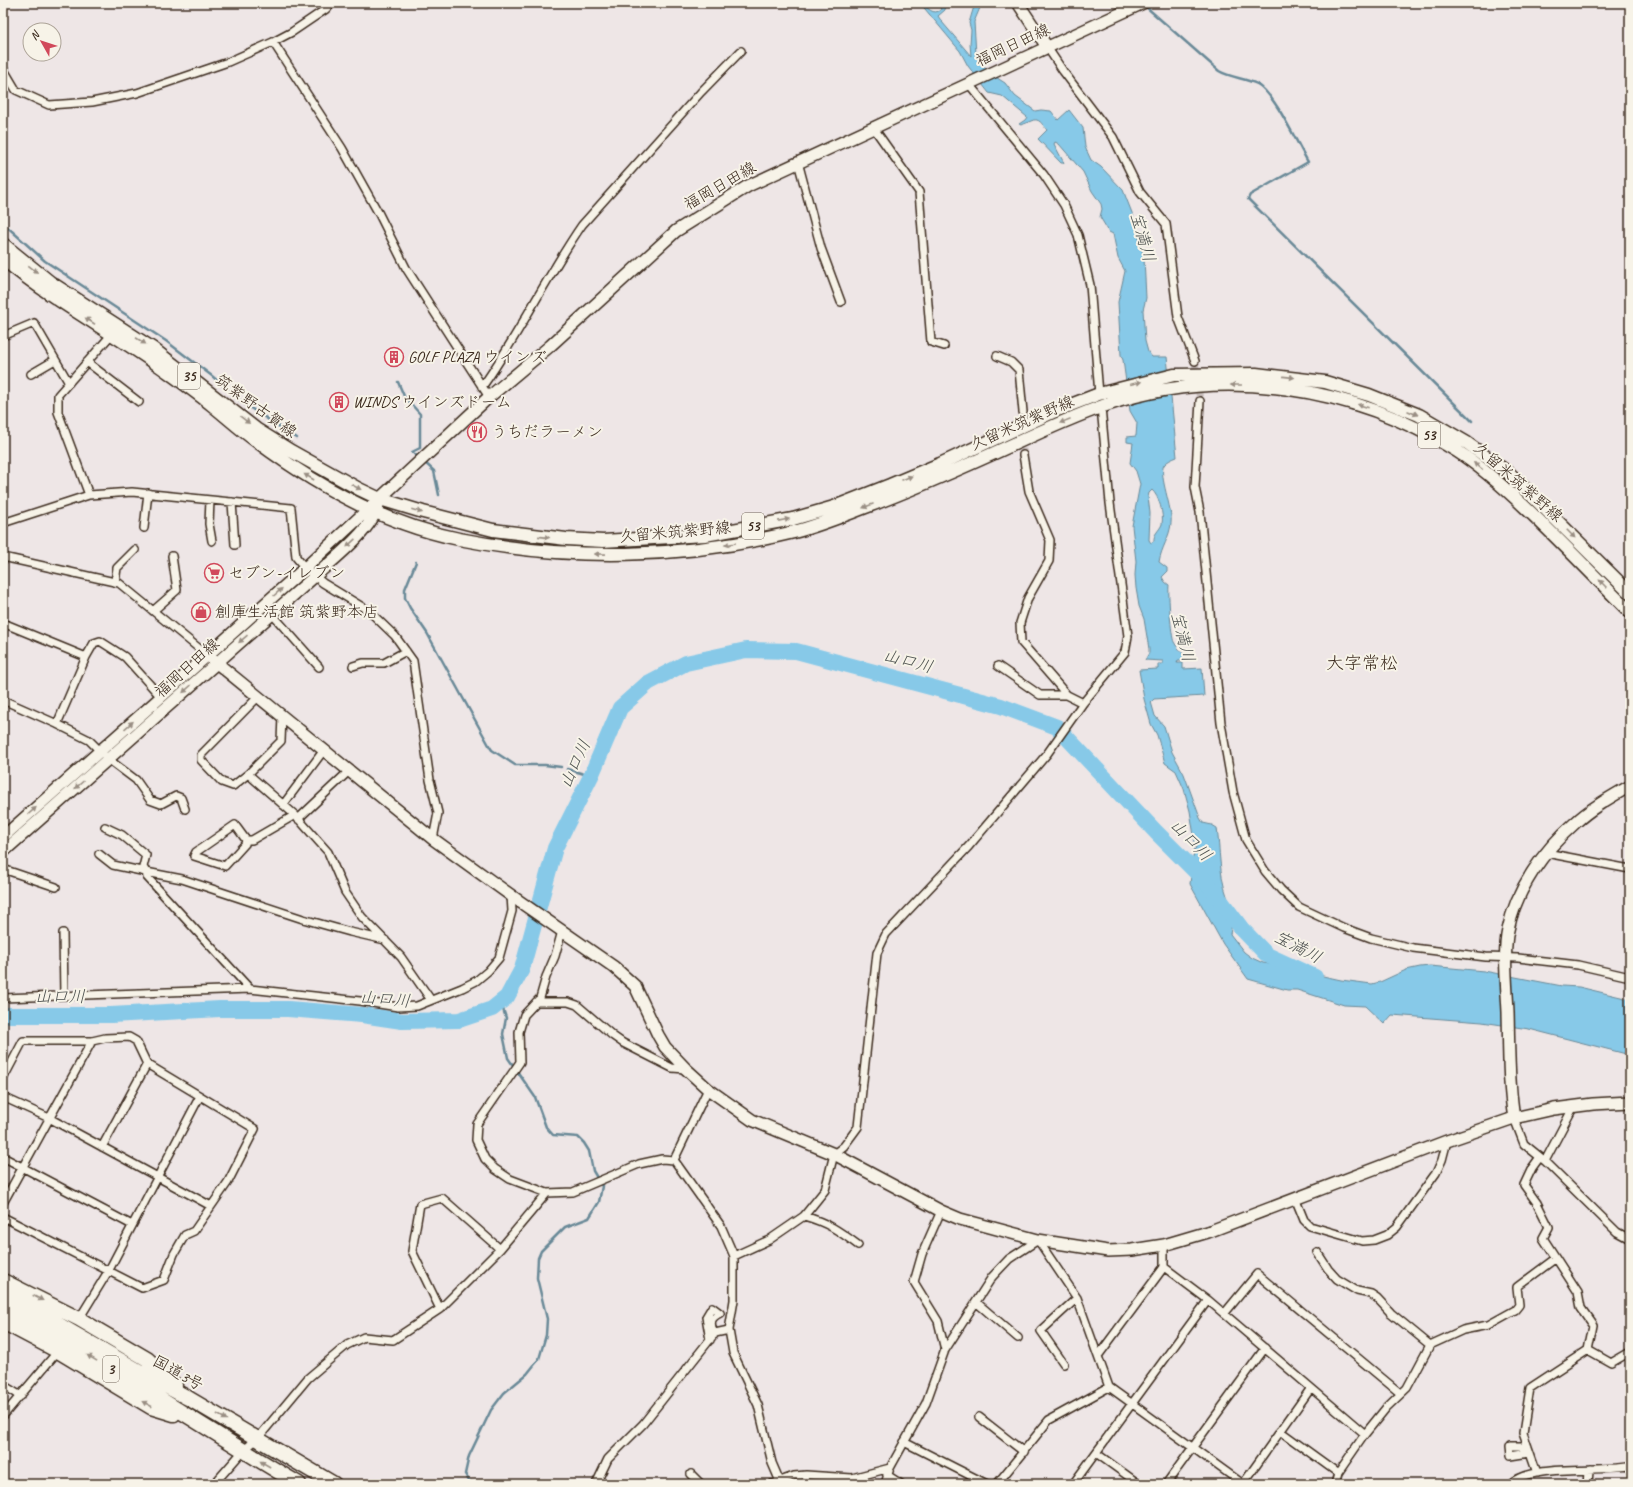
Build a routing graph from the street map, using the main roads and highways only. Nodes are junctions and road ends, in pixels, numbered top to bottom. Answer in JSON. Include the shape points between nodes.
{"nodes":[{"id":1,"x":3,"y":244,"type":"edge"},
{"id":2,"x":3,"y":259,"type":"edge"},
{"id":3,"x":1104,"y":399,"type":"junction"},
{"id":4,"x":380,"y":499,"type":"joint"},
{"id":5,"x":372,"y":511,"type":"joint"},
{"id":6,"x":1630,"y":593,"type":"edge"},
{"id":7,"x":1630,"y":612,"type":"edge"},
{"id":8,"x":3,"y":1281,"type":"edge"},
{"id":9,"x":3,"y":1295,"type":"edge"},
{"id":10,"x":3,"y":1308,"type":"edge"},
{"id":11,"x":3,"y":1322,"type":"edge"},
{"id":12,"x":188,"y":1398,"type":"junction"},
{"id":13,"x":197,"y":1422,"type":"junction"},
{"id":14,"x":299,"y":1484,"type":"edge"},
{"id":15,"x":334,"y":1484,"type":"edge"}],
"edges":[{"from":1,"to":4,"type":"main road","name":"筑紫野古賀線","number":"35","one_way":true,"via":[[50,282],[152,348],[256,429],[303,458]]},
{"from":5,"to":2,"type":"main road","name":"筑紫野古賀線","number":"35","one_way":true,"via":[[304,474],[158,365],[27,279]]},
{"from":4,"to":3,"type":"main road","name":"久留米筑紫野線","number":"53","one_way":true,"via":[[462,523],[523,534],[604,541],[704,535],[793,519],[834,507],[940,464],[1055,411]]},
{"from":3,"to":5,"type":"main road","name":"久留米筑紫野線","number":"53","one_way":true,"via":[[904,493],[840,517],[797,531],[704,548],[659,553],[563,553],[455,538]]},
{"from":3,"to":6,"type":"main road","name":"久留米筑紫野線","number":"53","one_way":true,"via":[[1166,376],[1216,373],[1256,374],[1325,382],[1369,395],[1419,415],[1467,443],[1510,474]]},
{"from":7,"to":3,"type":"main road","name":"久留米筑紫野線","number":"53","one_way":true,"via":[[1554,535],[1503,487],[1460,452],[1413,426],[1365,406],[1321,394],[1254,385],[1215,385]]},
{"from":8,"to":12,"type":"highway","one_way":true,"via":[[79,1319],[147,1359]]},
{"from":9,"to":12,"type":"highway","name":"国道3号","number":"3"},
{"from":13,"to":10,"type":"highway","name":"国道3号","number":"3","one_way":true,"via":[[81,1351]]},
{"from":13,"to":11,"type":"highway","one_way":true,"via":[[151,1407]]},
{"from":12,"to":15,"type":"highway","name":"国道3号","number":"3","one_way":true},
{"from":14,"to":13,"type":"highway","name":"国道3号","number":"3","one_way":true}]}
